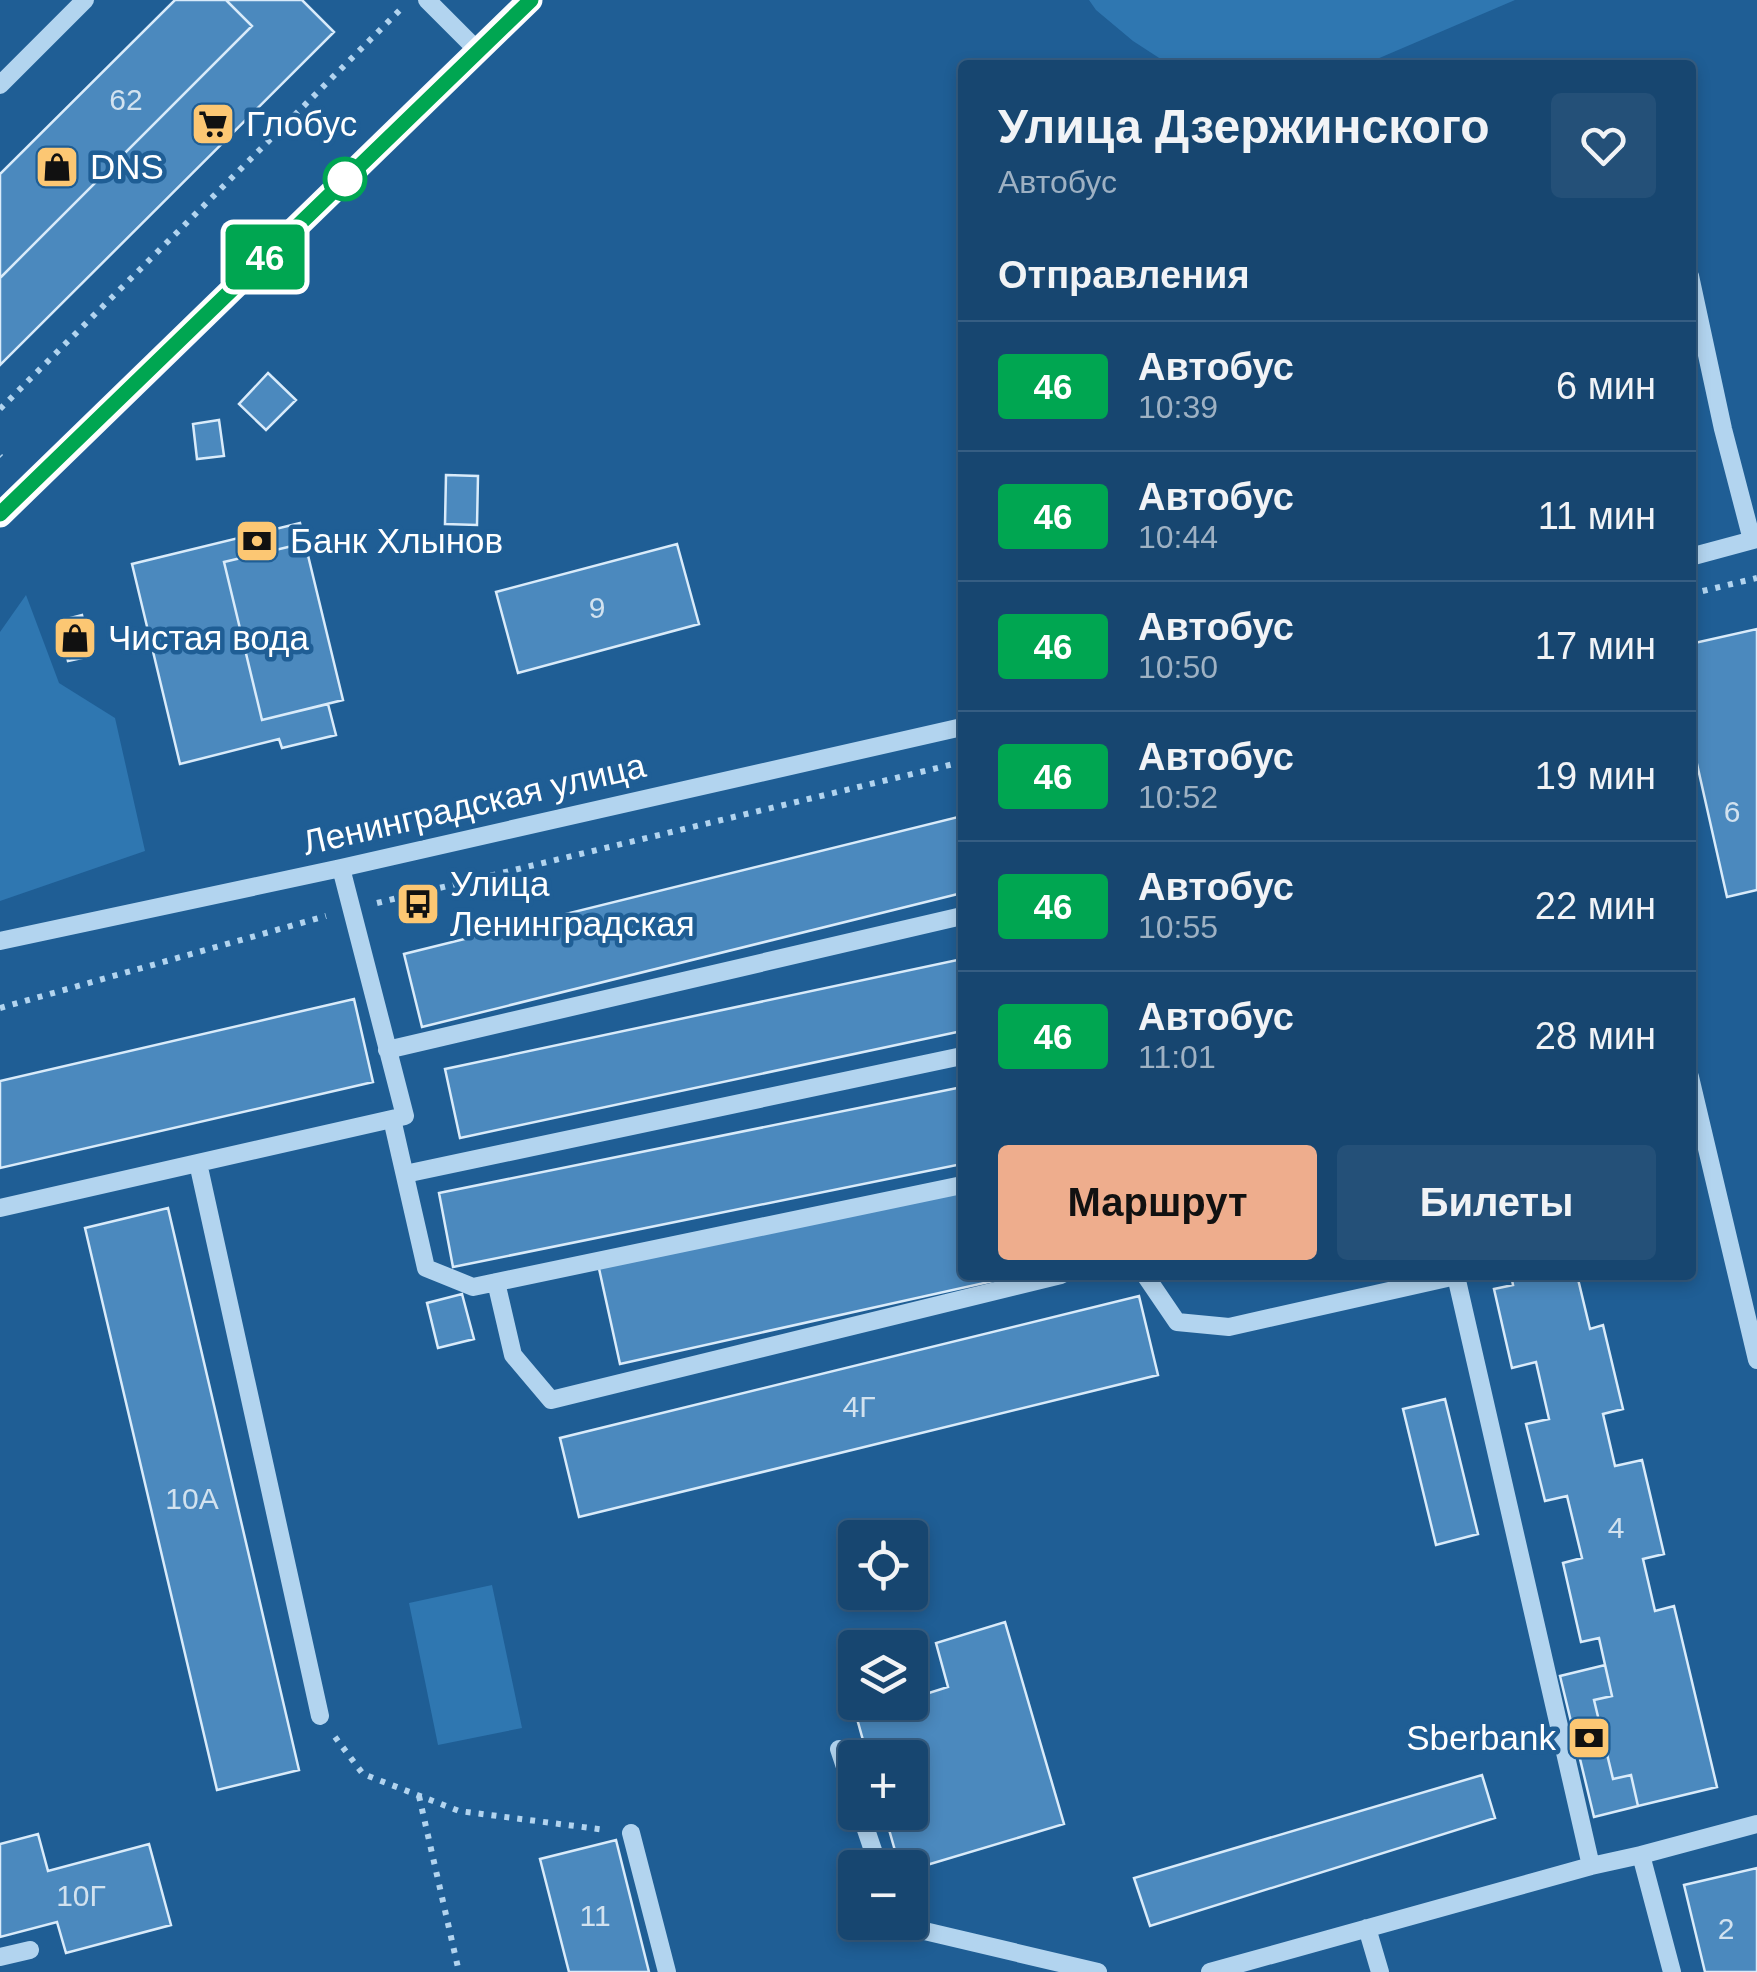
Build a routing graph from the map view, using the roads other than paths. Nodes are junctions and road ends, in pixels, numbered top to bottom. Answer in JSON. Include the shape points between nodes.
{"nodes":[{"id":1,"x":85,"y":0,"type":"edge"},
{"id":2,"x":427,"y":0,"type":"edge"},
{"id":3,"x":530,"y":0,"type":"edge"},
{"id":4,"x":478,"y":51,"type":"junction"},
{"id":5,"x":0,"y":85,"type":"edge"},
{"id":6,"x":1696,"y":304,"type":"edge"},
{"id":7,"x":0,"y":515,"type":"edge"},
{"id":8,"x":1754,"y":540,"type":"edge"},
{"id":9,"x":1696,"y":555,"type":"edge"},
{"id":10,"x":958,"y":728,"type":"edge"},
{"id":11,"x":342,"y":868,"type":"junction"},
{"id":12,"x":958,"y":917,"type":"edge"},
{"id":13,"x":0,"y":942,"type":"edge"},
{"id":14,"x":387,"y":1050,"type":"junction"},
{"id":15,"x":958,"y":1057,"type":"edge"},
{"id":16,"x":1696,"y":1100,"type":"edge"},
{"id":17,"x":392,"y":1119,"type":"junction"},
{"id":18,"x":198,"y":1163,"type":"junction"},
{"id":19,"x":405,"y":1174,"type":"junction"},
{"id":20,"x":958,"y":1186,"type":"edge"},
{"id":21,"x":0,"y":1208,"type":"edge"},
{"id":22,"x":1041,"y":1280,"type":"edge"},
{"id":23,"x":1149,"y":1280,"type":"edge"},
{"id":24,"x":1438,"y":1280,"type":"edge"},
{"id":25,"x":1457,"y":1280,"type":"edge"},
{"id":26,"x":496,"y":1282,"type":"junction"},
{"id":27,"x":1754,"y":1332,"type":"edge"},
{"id":28,"x":1757,"y":1360,"type":"edge"},
{"id":29,"x":320,"y":1716,"type":"road end"},
{"id":30,"x":1757,"y":1824,"type":"edge"},
{"id":31,"x":631,"y":1834,"type":"road end"},
{"id":32,"x":1641,"y":1855,"type":"junction"},
{"id":33,"x":1591,"y":1866,"type":"junction"},
{"id":34,"x":1368,"y":1928,"type":"junction"},
{"id":35,"x":928,"y":1932,"type":"edge"},
{"id":36,"x":30,"y":1950,"type":"dead end"},
{"id":37,"x":0,"y":1957,"type":"edge"},
{"id":38,"x":666,"y":1972,"type":"edge"},
{"id":39,"x":1098,"y":1972,"type":"edge"},
{"id":40,"x":1210,"y":1972,"type":"edge"},
{"id":41,"x":1380,"y":1972,"type":"edge"},
{"id":42,"x":1672,"y":1972,"type":"edge"}],
"edges":[{"from":1,"to":5,"type":"street"},
{"from":2,"to":4,"type":"street"},
{"from":3,"to":4,"type":"main road"},
{"from":4,"to":7,"type":"main road"},
{"from":6,"to":8,"type":"street"},
{"from":8,"to":9,"type":"street"},
{"from":10,"to":11,"type":"street","name":"Ленинградская улица"},
{"from":11,"to":13,"type":"street","name":"Ленинградская улица"},
{"from":11,"to":14,"type":"street"},
{"from":12,"to":14,"type":"street"},
{"from":14,"to":17,"type":"street","via":[[404,1116]]},
{"from":15,"to":19,"type":"street"},
{"from":16,"to":27,"type":"street"},
{"from":17,"to":18,"type":"street"},
{"from":17,"to":19,"type":"street"},
{"from":18,"to":21,"type":"street"},
{"from":18,"to":29,"type":"street"},
{"from":19,"to":26,"type":"street","via":[[426,1268],[473,1287]]},
{"from":20,"to":26,"type":"street"},
{"from":22,"to":26,"type":"street","via":[[551,1400],[513,1355]]},
{"from":23,"to":24,"type":"street","via":[[1178,1322],[1228,1327]]},
{"from":25,"to":33,"type":"street"},
{"from":27,"to":28,"type":"street"},
{"from":30,"to":32,"type":"street"},
{"from":31,"to":38,"type":"street"},
{"from":32,"to":33,"type":"street"},
{"from":32,"to":42,"type":"street"},
{"from":33,"to":34,"type":"street"},
{"from":34,"to":40,"type":"street"},
{"from":34,"to":41,"type":"street"},
{"from":35,"to":39,"type":"street"},
{"from":36,"to":37,"type":"street"}]}
